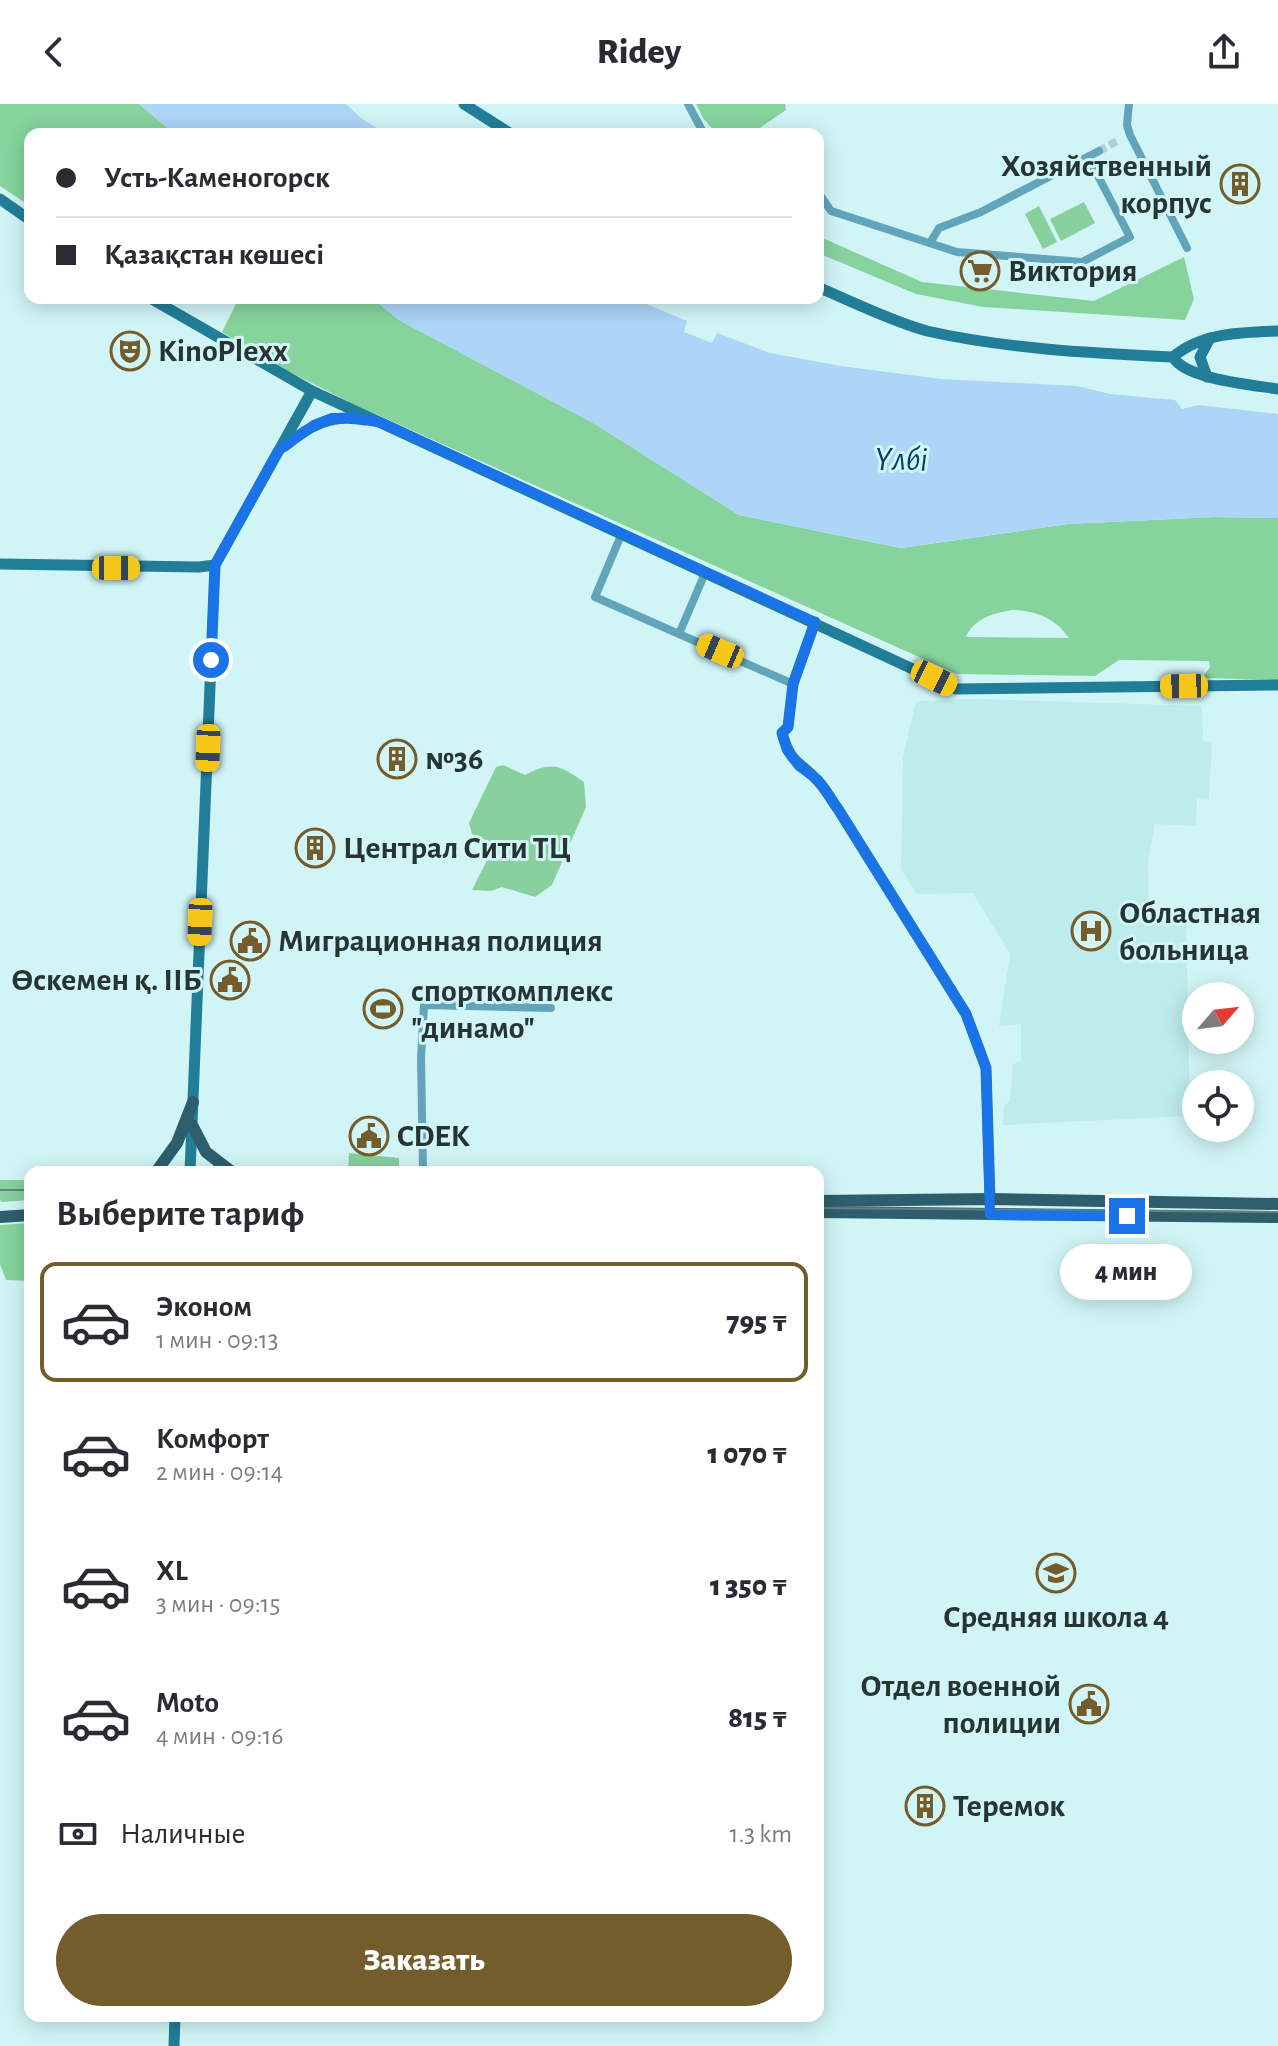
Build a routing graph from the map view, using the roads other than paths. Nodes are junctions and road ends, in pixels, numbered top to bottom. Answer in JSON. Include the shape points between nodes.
{"nodes":[{"id":1,"x":464,"y":104,"type":"edge"},
{"id":2,"x":688,"y":104,"type":"edge"},
{"id":3,"x":1129,"y":104,"type":"edge"},
{"id":4,"x":502,"y":128,"type":"edge"},
{"id":5,"x":701,"y":128,"type":"edge"},
{"id":6,"x":1130,"y":135,"type":"junction"},
{"id":7,"x":1119,"y":140,"type":"tunnel mouth"},
{"id":8,"x":1099,"y":151,"type":"tunnel mouth"},
{"id":9,"x":1088,"y":157,"type":"junction"},
{"id":10,"x":0,"y":199,"type":"edge"},
{"id":11,"x":824,"y":201,"type":"edge"},
{"id":12,"x":24,"y":216,"type":"edge"},
{"id":13,"x":930,"y":243,"type":"junction"},
{"id":14,"x":1187,"y":248,"type":"dead end"},
{"id":15,"x":824,"y":289,"type":"edge"},
{"id":16,"x":160,"y":304,"type":"edge"},
{"id":17,"x":1278,"y":331,"type":"edge"},
{"id":18,"x":1211,"y":338,"type":"junction"},
{"id":19,"x":1173,"y":357,"type":"junction"},
{"id":20,"x":1207,"y":377,"type":"junction"},
{"id":21,"x":1278,"y":389,"type":"edge"},
{"id":22,"x":312,"y":391,"type":"junction"},
{"id":23,"x":382,"y":423,"type":"junction"},
{"id":24,"x":278,"y":451,"type":"junction"},
{"id":25,"x":622,"y":533,"type":"junction"},
{"id":26,"x":0,"y":564,"type":"edge"},
{"id":27,"x":215,"y":565,"type":"junction"},
{"id":28,"x":705,"y":573,"type":"junction"},
{"id":29,"x":815,"y":622,"type":"junction"},
{"id":30,"x":679,"y":634,"type":"junction"},
{"id":31,"x":793,"y":684,"type":"junction"},
{"id":32,"x":1278,"y":685,"type":"edge"},
{"id":33,"x":551,"y":1008,"type":"dead end"},
{"id":34,"x":193,"y":1102,"type":"junction"},
{"id":35,"x":192,"y":1125,"type":"junction"},
{"id":36,"x":160,"y":1166,"type":"edge"},
{"id":37,"x":190,"y":1166,"type":"edge"},
{"id":38,"x":224,"y":1166,"type":"edge"},
{"id":39,"x":423,"y":1166,"type":"edge"},
{"id":40,"x":990,"y":1199,"type":"junction"},
{"id":41,"x":824,"y":1201,"type":"edge"},
{"id":42,"x":1278,"y":1204,"type":"edge"},
{"id":43,"x":1207,"y":1209,"type":"junction"},
{"id":44,"x":824,"y":1212,"type":"edge"},
{"id":45,"x":24,"y":1215,"type":"edge"},
{"id":46,"x":990,"y":1215,"type":"junction"},
{"id":47,"x":0,"y":1217,"type":"edge"},
{"id":48,"x":1278,"y":1217,"type":"edge"},
{"id":49,"x":175,"y":2022,"type":"edge"},
{"id":50,"x":174,"y":2046,"type":"edge"},
{"id":51,"x":184,"y":2046,"type":"edge"}],
"edges":[{"from":1,"to":4,"type":"street"},
{"from":2,"to":5,"type":"street"},
{"from":3,"to":6,"type":"street"},
{"from":6,"to":7,"type":"street"},
{"from":6,"to":14,"type":"street"},
{"from":8,"to":9,"type":"street"},
{"from":9,"to":13,"type":"street","via":[[939,228]]},
{"from":9,"to":13,"type":"street","via":[[1130,237],[1082,262],[957,252]]},
{"from":10,"to":12,"type":"street"},
{"from":11,"to":13,"type":"street","via":[[831,211]]},
{"from":15,"to":19,"type":"street","via":[[924,330],[1076,352]]},
{"from":16,"to":22,"type":"street"},
{"from":17,"to":18,"type":"street"},
{"from":18,"to":19,"type":"street","via":[[1184,347]]},
{"from":18,"to":20,"type":"street","via":[[1200,357]]},
{"from":19,"to":20,"type":"street","via":[[1177,365]]},
{"from":20,"to":21,"type":"street"},
{"from":22,"to":23,"type":"street"},
{"from":22,"to":24,"type":"street"},
{"from":23,"to":24,"type":"street","via":[[332,418]]},
{"from":23,"to":25,"type":"street"},
{"from":24,"to":27,"type":"street"},
{"from":25,"to":28,"type":"street"},
{"from":25,"to":30,"type":"street","via":[[595,597]]},
{"from":26,"to":27,"type":"street"},
{"from":27,"to":34,"type":"street"},
{"from":28,"to":29,"type":"street"},
{"from":28,"to":30,"type":"street"},
{"from":29,"to":31,"type":"street"},
{"from":29,"to":32,"type":"street","via":[[956,689]]},
{"from":30,"to":31,"type":"street"},
{"from":31,"to":40,"type":"street","via":[[788,727],[782,733],[787,750],[838,809],[966,1014],[986,1068]]},
{"from":33,"to":39,"type":"street","via":[[424,1005]]},
{"from":34,"to":35,"type":"street"},
{"from":34,"to":36,"type":"main road","via":[[177,1143]]},
{"from":35,"to":37,"type":"street"},
{"from":35,"to":38,"type":"main road","via":[[206,1152]]},
{"from":40,"to":41,"type":"main road"},
{"from":40,"to":43,"type":"main road"},
{"from":40,"to":46,"type":"main road"},
{"from":42,"to":43,"type":"main road"},
{"from":43,"to":46,"type":"main road"},
{"from":43,"to":48,"type":"main road"},
{"from":44,"to":46,"type":"main road"},
{"from":45,"to":47,"type":"main road"},
{"from":49,"to":50,"type":"street"},
{"from":49,"to":51,"type":"street"}]}
